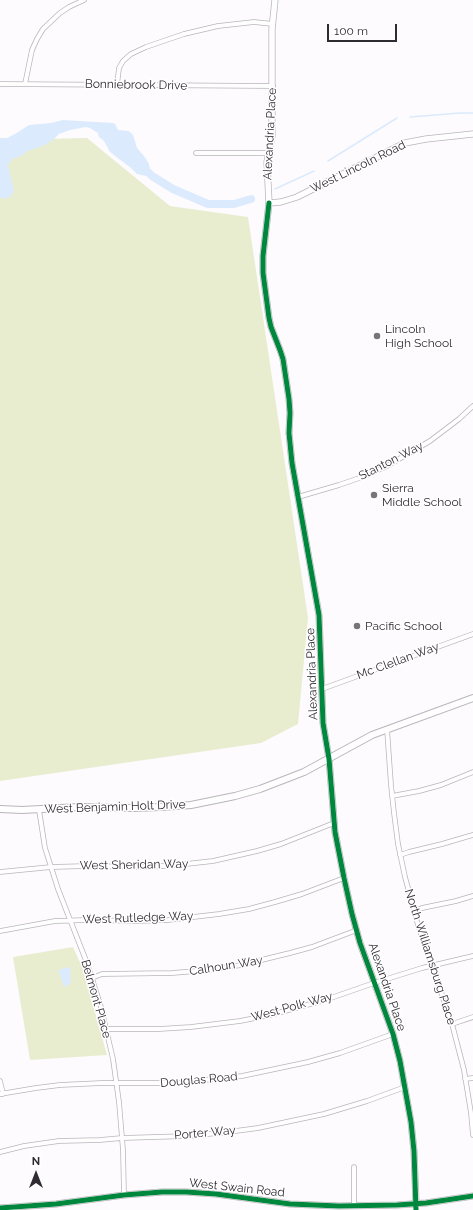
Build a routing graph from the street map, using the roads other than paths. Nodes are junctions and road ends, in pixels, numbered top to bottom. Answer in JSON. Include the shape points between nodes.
{"nodes":[{"id":1,"x":84,"y":0,"type":"edge"},
{"id":2,"x":275,"y":0,"type":"edge"},
{"id":3,"x":273,"y":24,"type":"junction"},
{"id":4,"x":0,"y":84,"type":"edge"},
{"id":5,"x":25,"y":84,"type":"junction"},
{"id":6,"x":117,"y":85,"type":"junction"},
{"id":7,"x":273,"y":86,"type":"junction"},
{"id":8,"x":473,"y":134,"type":"edge"},
{"id":9,"x":196,"y":153,"type":"dead end"},
{"id":10,"x":269,"y":153,"type":"junction"},
{"id":11,"x":269,"y":203,"type":"junction"},
{"id":12,"x":473,"y":406,"type":"edge"},
{"id":13,"x":298,"y":497,"type":"junction"},
{"id":14,"x":473,"y":634,"type":"edge"},
{"id":15,"x":322,"y":689,"type":"junction"},
{"id":16,"x":473,"y":698,"type":"edge"},
{"id":17,"x":387,"y":729,"type":"junction"},
{"id":18,"x":329,"y":759,"type":"junction"},
{"id":19,"x":473,"y":772,"type":"edge"},
{"id":20,"x":392,"y":796,"type":"junction"},
{"id":21,"x":0,"y":808,"type":"edge"},
{"id":22,"x":38,"y":810,"type":"junction"},
{"id":23,"x":334,"y":823,"type":"junction"},
{"id":24,"x":473,"y":835,"type":"edge"},
{"id":25,"x":400,"y":855,"type":"junction"},
{"id":26,"x":51,"y":868,"type":"junction"},
{"id":27,"x":0,"y":872,"type":"edge"},
{"id":28,"x":344,"y":878,"type":"junction"},
{"id":29,"x":473,"y":896,"type":"edge"},
{"id":30,"x":414,"y":911,"type":"junction"},
{"id":31,"x":70,"y":920,"type":"junction"},
{"id":32,"x":357,"y":930,"type":"junction"},
{"id":33,"x":0,"y":931,"type":"edge"},
{"id":34,"x":473,"y":956,"type":"edge"},
{"id":35,"x":432,"y":966,"type":"junction"},
{"id":36,"x":92,"y":978,"type":"junction"},
{"id":37,"x":374,"y":982,"type":"junction"},
{"id":38,"x":473,"y":1017,"type":"edge"},
{"id":39,"x":452,"y":1024,"type":"junction"},
{"id":40,"x":106,"y":1029,"type":"junction"},
{"id":41,"x":393,"y":1034,"type":"junction"},
{"id":42,"x":473,"y":1078,"type":"edge"},
{"id":43,"x":465,"y":1079,"type":"junction"},
{"id":44,"x":0,"y":1081,"type":"edge"},
{"id":45,"x":117,"y":1084,"type":"junction"},
{"id":46,"x":406,"y":1087,"type":"junction"},
{"id":47,"x":1,"y":1094,"type":"edge"},
{"id":48,"x":473,"y":1135,"type":"edge"},
{"id":49,"x":122,"y":1138,"type":"junction"},
{"id":50,"x":0,"y":1152,"type":"edge"},
{"id":51,"x":354,"y":1167,"type":"dead end"},
{"id":52,"x":124,"y":1195,"type":"junction"},
{"id":53,"x":473,"y":1196,"type":"edge"},
{"id":54,"x":354,"y":1206,"type":"junction"},
{"id":55,"x":416,"y":1207,"type":"edge"},
{"id":56,"x":0,"y":1208,"type":"edge"}],
"edges":[{"from":1,"to":5,"type":"street","via":[[60,13],[43,29],[32,50]]},
{"from":2,"to":3,"type":"street","name":"Alexandria Place"},
{"from":3,"to":6,"type":"street","via":[[254,22],[218,26],[146,47],[123,61],[119,68]]},
{"from":3,"to":7,"type":"street","name":"Alexandria Place"},
{"from":4,"to":5,"type":"street","name":"Bonniebrook Drive"},
{"from":5,"to":6,"type":"street","name":"Bonniebrook Drive"},
{"from":6,"to":7,"type":"street","name":"Bonniebrook Drive"},
{"from":7,"to":10,"type":"street","name":"Alexandria Place"},
{"from":8,"to":11,"type":"street","name":"West Lincoln Road","via":[[405,143],[297,197]]},
{"from":9,"to":10,"type":"street"},
{"from":10,"to":11,"type":"street","name":"Alexandria Place","via":[[266,172]]},
{"from":11,"to":13,"type":"street","name":"Alexandria Place","via":[[262,256],[263,273],[270,322],[282,354],[289,398],[290,450]]},
{"from":12,"to":13,"type":"street","name":"Stanton Way","via":[[430,441],[385,467],[344,484]]},
{"from":13,"to":15,"type":"street","name":"Alexandria Place","via":[[319,615]]},
{"from":14,"to":15,"type":"street","name":"Mc Clellan Way"},
{"from":15,"to":18,"type":"street","name":"Alexandria Place","via":[[323,723]]},
{"from":16,"to":17,"type":"main road","name":"West Benjamin Holt Drive"},
{"from":17,"to":18,"type":"main road","name":"West Benjamin Holt Drive","via":[[364,738]]},
{"from":17,"to":20,"type":"street","name":"North Williamsburg Place"},
{"from":18,"to":22,"type":"main road","name":"West Benjamin Holt Drive","via":[[285,780],[210,802],[160,807]]},
{"from":18,"to":23,"type":"street","name":"Alexandria Place"},
{"from":19,"to":20,"type":"street","via":[[441,785]]},
{"from":20,"to":25,"type":"street","name":"North Williamsburg Place"},
{"from":21,"to":22,"type":"main road","name":"West Benjamin Holt Drive"},
{"from":22,"to":26,"type":"street","name":"Belmont Place"},
{"from":23,"to":26,"type":"street","name":"West Sheridan Way","via":[[281,844],[213,861],[148,867]]},
{"from":23,"to":28,"type":"street","name":"Alexandria Place"},
{"from":24,"to":25,"type":"street"},
{"from":25,"to":30,"type":"street","name":"North Williamsburg Place"},
{"from":26,"to":27,"type":"street","name":"West Sheridan Way"},
{"from":26,"to":31,"type":"street","name":"Belmont Place"},
{"from":28,"to":31,"type":"street","name":"West Rutledge Way","via":[[275,902],[219,914],[168,920]]},
{"from":28,"to":32,"type":"street","name":"Alexandria Place"},
{"from":29,"to":30,"type":"street"},
{"from":30,"to":35,"type":"street","name":"North Williamsburg Place"},
{"from":31,"to":33,"type":"street","name":"West Rutledge Way"},
{"from":31,"to":36,"type":"street","name":"Belmont Place"},
{"from":32,"to":36,"type":"street","name":"Calhoun Way","via":[[290,953],[241,965],[172,973],[102,974]]},
{"from":32,"to":37,"type":"street","name":"Alexandria Place"},
{"from":34,"to":35,"type":"street","name":"West Polk Way"},
{"from":35,"to":37,"type":"street","name":"West Polk Way"},
{"from":35,"to":39,"type":"street","name":"North Williamsburg Place"},
{"from":36,"to":40,"type":"street","name":"Belmont Place"},
{"from":37,"to":40,"type":"street","name":"West Polk Way","via":[[325,1000],[240,1021],[159,1029]]},
{"from":37,"to":41,"type":"street","name":"Alexandria Place"},
{"from":38,"to":39,"type":"street"},
{"from":39,"to":43,"type":"street","name":"North Williamsburg Place"},
{"from":40,"to":45,"type":"street","name":"Belmont Place"},
{"from":41,"to":45,"type":"street","name":"Douglas Road","via":[[340,1053],[266,1072],[188,1082]]},
{"from":41,"to":46,"type":"street","name":"Alexandria Place"},
{"from":42,"to":43,"type":"street"},
{"from":43,"to":48,"type":"street","name":"North Williamsburg Place"},
{"from":44,"to":47,"type":"street"},
{"from":45,"to":47,"type":"street","name":"Douglas Road","via":[[60,1085]]},
{"from":45,"to":49,"type":"street","name":"Belmont Place"},
{"from":46,"to":49,"type":"street","name":"Porter Way","via":[[330,1112],[258,1128],[188,1136]]},
{"from":46,"to":55,"type":"street","name":"Alexandria Place","via":[[414,1151]]},
{"from":49,"to":50,"type":"street","name":"Porter Way","via":[[45,1143]]},
{"from":49,"to":52,"type":"street","name":"Belmont Place"},
{"from":51,"to":54,"type":"street"},
{"from":52,"to":54,"type":"street","name":"West Swain Road","via":[[194,1192],[290,1204]]},
{"from":52,"to":56,"type":"street","name":"West Swain Road"},
{"from":53,"to":55,"type":"street","name":"West Swain Road"},
{"from":54,"to":55,"type":"street","name":"West Swain Road"}]}
